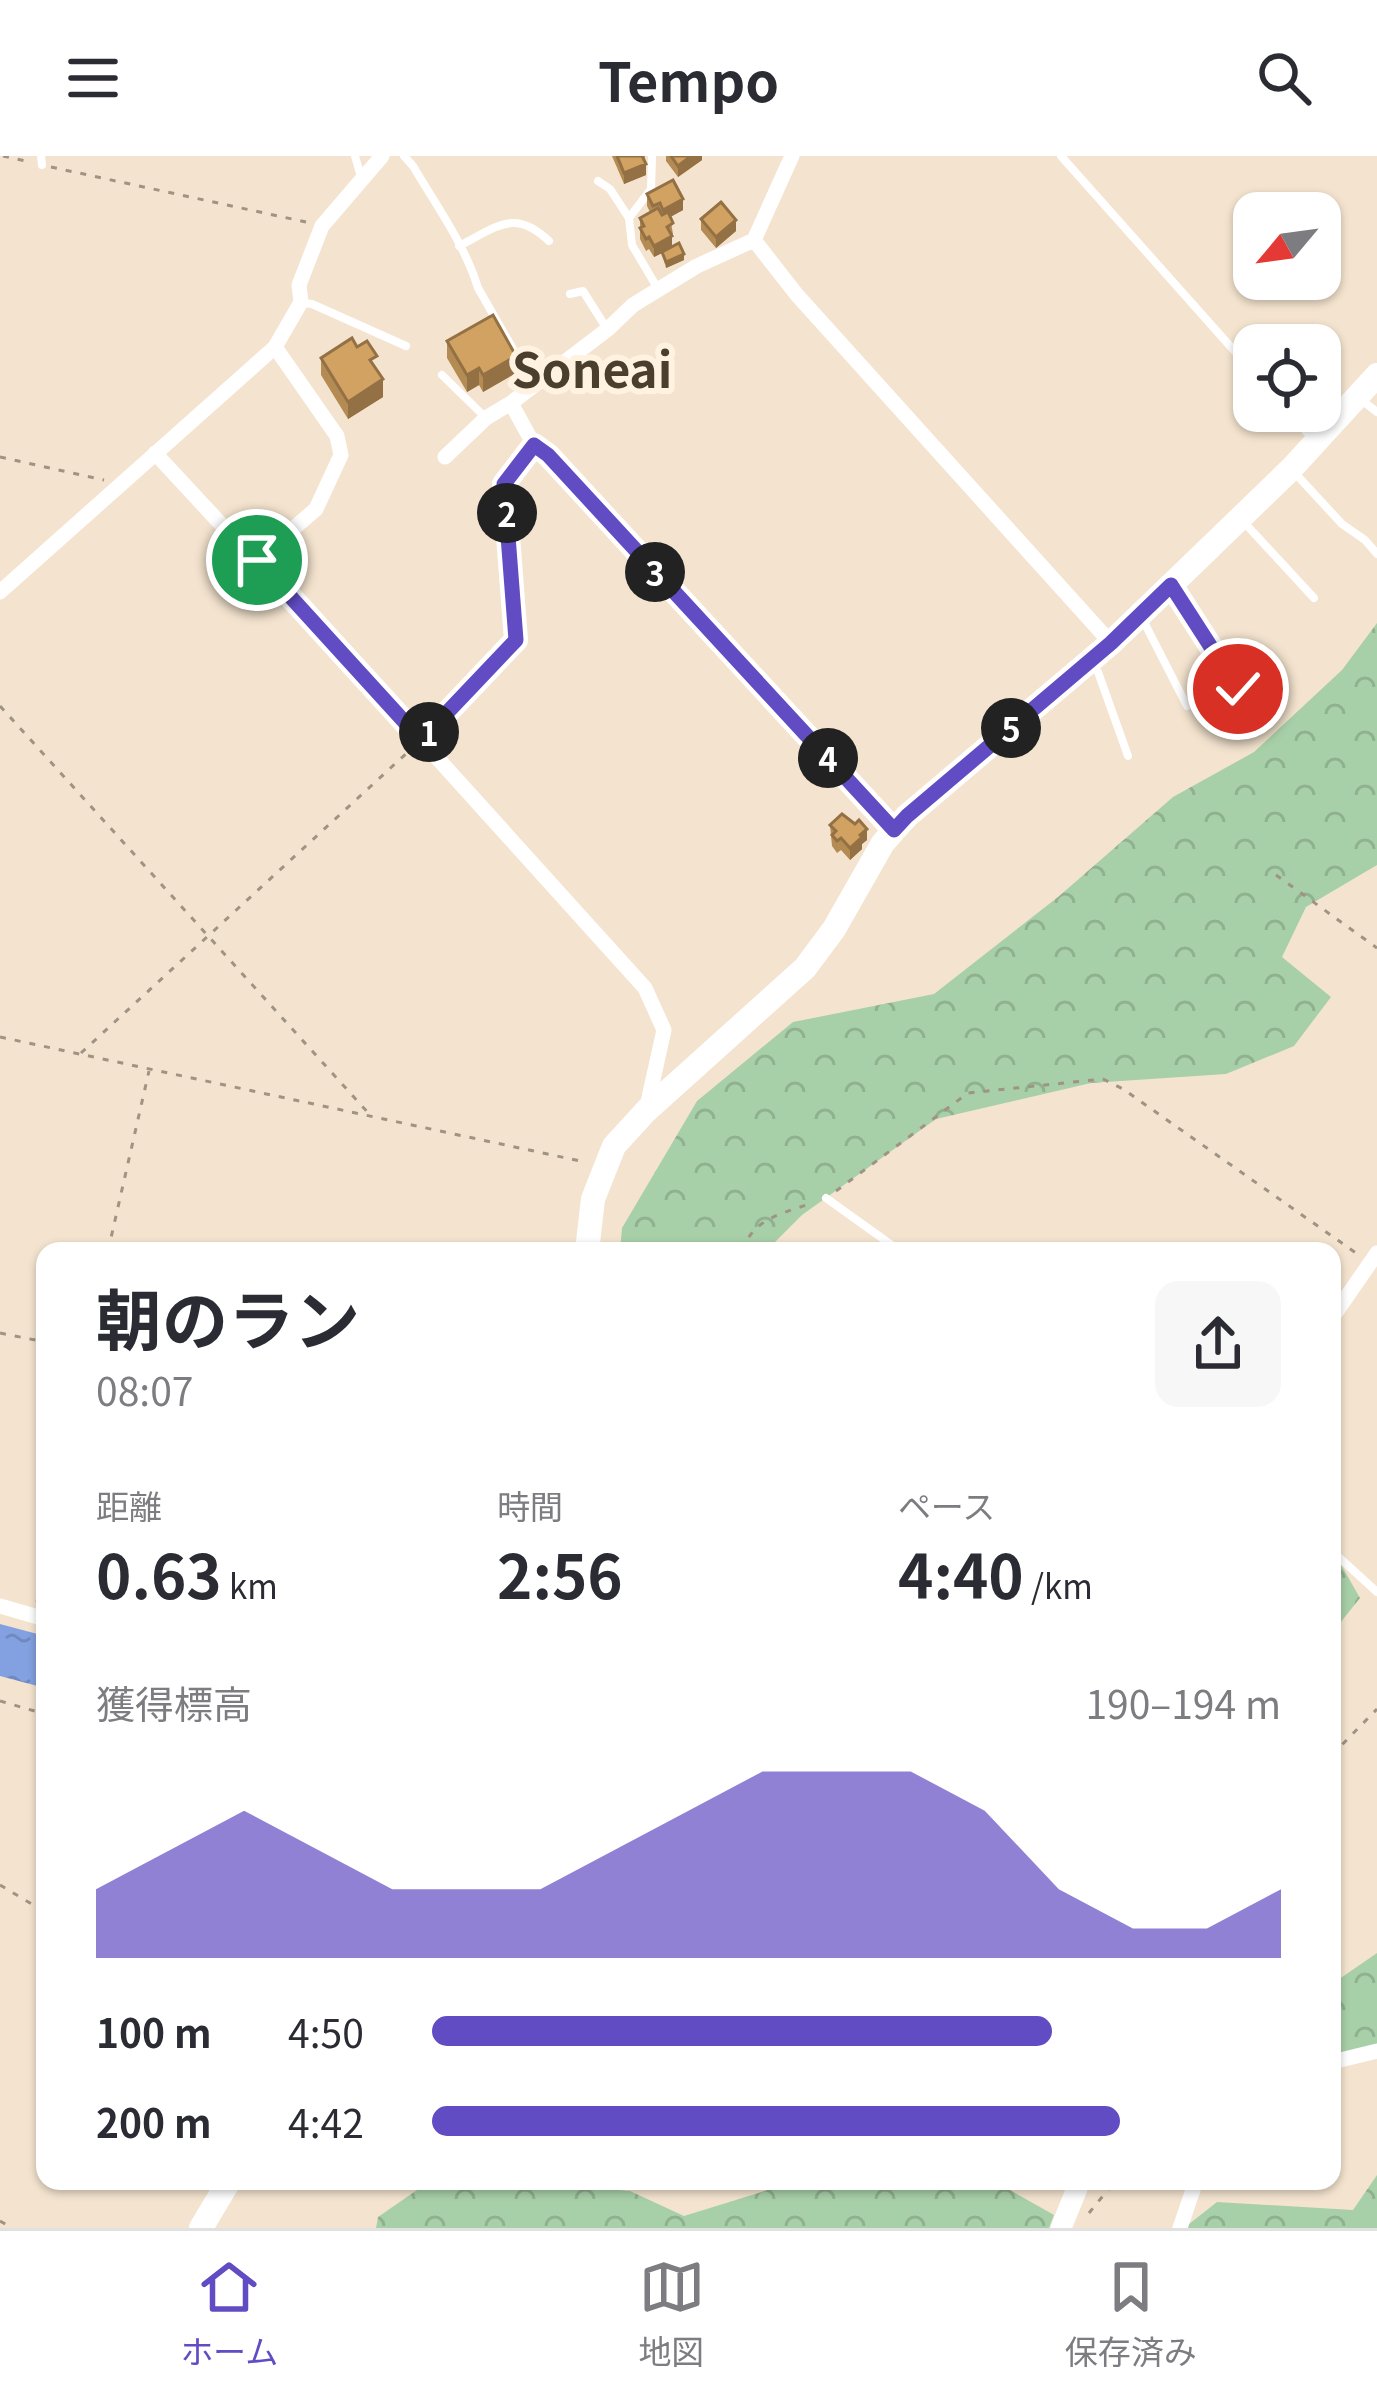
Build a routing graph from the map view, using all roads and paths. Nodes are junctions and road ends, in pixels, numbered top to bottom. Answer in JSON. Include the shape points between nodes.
{"nodes":[{"id":1,"x":3,"y":156,"type":"edge"},
{"id":2,"x":355,"y":156,"type":"edge"},
{"id":3,"x":382,"y":156,"type":"edge"},
{"id":4,"x":404,"y":156,"type":"edge"},
{"id":5,"x":1061,"y":156,"type":"edge"},
{"id":6,"x":652,"y":158,"type":"edge"},
{"id":7,"x":788,"y":159,"type":"edge"},
{"id":8,"x":41,"y":160,"type":"edge"},
{"id":9,"x":362,"y":178,"type":"junction"},
{"id":10,"x":598,"y":181,"type":"dead end"},
{"id":11,"x":629,"y":218,"type":"junction"},
{"id":12,"x":322,"y":226,"type":"junction"},
{"id":13,"x":754,"y":240,"type":"junction"},
{"id":14,"x":549,"y":242,"type":"dead end"},
{"id":15,"x":459,"y":246,"type":"junction"},
{"id":16,"x":658,"y":289,"type":"junction"},
{"id":17,"x":570,"y":294,"type":"dead end"},
{"id":18,"x":301,"y":302,"type":"junction"},
{"id":19,"x":608,"y":329,"type":"junction"},
{"id":20,"x":406,"y":346,"type":"dead end"},
{"id":21,"x":275,"y":347,"type":"junction"},
{"id":22,"x":1233,"y":349,"type":"edge"},
{"id":23,"x":442,"y":376,"type":"dead end"},
{"id":24,"x":534,"y":385,"type":"junction"},
{"id":25,"x":1371,"y":392,"type":"edge"},
{"id":26,"x":511,"y":403,"type":"junction"},
{"id":27,"x":486,"y":418,"type":"junction"},
{"id":28,"x":1307,"y":432,"type":"edge"},
{"id":29,"x":1316,"y":442,"type":"junction"},
{"id":30,"x":534,"y":445,"type":"junction"},
{"id":31,"x":155,"y":452,"type":"junction"},
{"id":32,"x":0,"y":457,"type":"edge"},
{"id":33,"x":445,"y":457,"type":"dead end"},
{"id":34,"x":1291,"y":469,"type":"junction"},
{"id":35,"x":120,"y":483,"type":"junction"},
{"id":36,"x":1240,"y":518,"type":"junction"},
{"id":37,"x":1377,"y":554,"type":"edge"},
{"id":38,"x":257,"y":560,"type":"junction"},
{"id":39,"x":1171,"y":585,"type":"junction"},
{"id":40,"x":0,"y":592,"type":"edge"},
{"id":41,"x":1314,"y":598,"type":"dead end"},
{"id":42,"x":1141,"y":614,"type":"junction"},
{"id":43,"x":1111,"y":643,"type":"junction"},
{"id":44,"x":1089,"y":662,"type":"junction"},
{"id":45,"x":1238,"y":689,"type":"dead end"},
{"id":46,"x":0,"y":706,"type":"edge"},
{"id":47,"x":1186,"y":706,"type":"dead end"},
{"id":48,"x":421,"y":740,"type":"junction"},
{"id":49,"x":1128,"y":756,"type":"dead end"},
{"id":50,"x":894,"y":830,"type":"junction"},
{"id":51,"x":1276,"y":875,"type":"dead end"},
{"id":52,"x":208,"y":936,"type":"junction"},
{"id":53,"x":1377,"y":948,"type":"edge"},
{"id":54,"x":0,"y":1037,"type":"edge"},
{"id":55,"x":80,"y":1054,"type":"junction"},
{"id":56,"x":149,"y":1069,"type":"junction"},
{"id":57,"x":646,"y":1111,"type":"junction"},
{"id":58,"x":372,"y":1117,"type":"junction"},
{"id":59,"x":604,"y":1166,"type":"junction"},
{"id":60,"x":826,"y":1198,"type":"junction"},
{"id":61,"x":110,"y":1242,"type":"edge"},
{"id":62,"x":588,"y":1242,"type":"edge"},
{"id":63,"x":744,"y":1242,"type":"edge"},
{"id":64,"x":887,"y":1242,"type":"edge"},
{"id":65,"x":1373,"y":1258,"type":"edge"},
{"id":66,"x":1341,"y":1305,"type":"edge"},
{"id":67,"x":0,"y":1333,"type":"edge"},
{"id":68,"x":36,"y":1340,"type":"edge"},
{"id":69,"x":1341,"y":1559,"type":"edge"},
{"id":70,"x":1377,"y":1592,"type":"edge"},
{"id":71,"x":0,"y":1606,"type":"edge"},
{"id":72,"x":36,"y":1616,"type":"edge"},
{"id":73,"x":0,"y":1701,"type":"edge"},
{"id":74,"x":1377,"y":1709,"type":"edge"},
{"id":75,"x":36,"y":1711,"type":"edge"},
{"id":76,"x":1341,"y":1746,"type":"edge"},
{"id":77,"x":0,"y":1885,"type":"edge"},
{"id":78,"x":36,"y":1907,"type":"edge"},
{"id":79,"x":1377,"y":2051,"type":"edge"},
{"id":80,"x":1341,"y":2060,"type":"edge"},
{"id":81,"x":224,"y":2190,"type":"edge"},
{"id":82,"x":1076,"y":2190,"type":"edge"},
{"id":83,"x":1107,"y":2190,"type":"edge"},
{"id":84,"x":1193,"y":2190,"type":"edge"},
{"id":85,"x":1088,"y":2214,"type":"dead end"},
{"id":86,"x":0,"y":2221,"type":"edge"},
{"id":87,"x":12,"y":2228,"type":"edge"},
{"id":88,"x":201,"y":2228,"type":"edge"},
{"id":89,"x":1061,"y":2228,"type":"edge"},
{"id":90,"x":1180,"y":2228,"type":"edge"}],
"edges":[{"from":1,"to":8,"type":"path"},
{"from":2,"to":9,"type":"lane"},
{"from":3,"to":9,"type":"street"},
{"from":4,"to":15,"type":"lane"},
{"from":5,"to":22,"type":"lane"},
{"from":6,"to":11,"type":"lane","via":[[650,189]]},
{"from":7,"to":13,"type":"street"},
{"from":8,"to":12,"type":"path"},
{"from":9,"to":12,"type":"street"},
{"from":10,"to":11,"type":"lane"},
{"from":11,"to":16,"type":"lane","via":[[632,245]]},
{"from":12,"to":18,"type":"street","via":[[299,285]]},
{"from":13,"to":16,"type":"street"},
{"from":13,"to":43,"type":"street"},
{"from":14,"to":15,"type":"lane","via":[[533,226],[508,221]]},
{"from":15,"to":24,"type":"lane"},
{"from":16,"to":19,"type":"street"},
{"from":17,"to":19,"type":"lane","via":[[583,291]]},
{"from":18,"to":20,"type":"lane"},
{"from":18,"to":21,"type":"street"},
{"from":19,"to":24,"type":"street"},
{"from":21,"to":31,"type":"street"},
{"from":21,"to":38,"type":"street","via":[[338,436],[341,455],[316,509]]},
{"from":23,"to":27,"type":"lane"},
{"from":24,"to":26,"type":"street"},
{"from":25,"to":29,"type":"main road"},
{"from":26,"to":27,"type":"street"},
{"from":26,"to":30,"type":"street"},
{"from":27,"to":33,"type":"street"},
{"from":28,"to":29,"type":"lane"},
{"from":29,"to":34,"type":"main road"},
{"from":30,"to":48,"type":"street","via":[[504,484],[516,640]]},
{"from":30,"to":50,"type":"street"},
{"from":31,"to":35,"type":"street"},
{"from":31,"to":38,"type":"street"},
{"from":32,"to":35,"type":"path"},
{"from":34,"to":36,"type":"main road"},
{"from":34,"to":37,"type":"lane"},
{"from":35,"to":40,"type":"street"},
{"from":36,"to":39,"type":"main road"},
{"from":36,"to":41,"type":"lane"},
{"from":38,"to":48,"type":"street"},
{"from":39,"to":42,"type":"main road"},
{"from":39,"to":45,"type":"lane"},
{"from":42,"to":43,"type":"main road"},
{"from":42,"to":47,"type":"lane"},
{"from":43,"to":44,"type":"main road"},
{"from":44,"to":49,"type":"lane"},
{"from":44,"to":50,"type":"main road"},
{"from":46,"to":52,"type":"path"},
{"from":48,"to":52,"type":"path"},
{"from":48,"to":57,"type":"street","via":[[645,988],[664,1030]]},
{"from":50,"to":57,"type":"main road","via":[[805,968]]},
{"from":51,"to":53,"type":"path"},
{"from":52,"to":55,"type":"path"},
{"from":52,"to":58,"type":"path"},
{"from":54,"to":55,"type":"path"},
{"from":55,"to":56,"type":"path"},
{"from":56,"to":58,"type":"path"},
{"from":56,"to":61,"type":"path"},
{"from":57,"to":59,"type":"main road"},
{"from":58,"to":59,"type":"path"},
{"from":59,"to":62,"type":"main road"},
{"from":60,"to":63,"type":"path","via":[[768,1219]]},
{"from":60,"to":64,"type":"lane"},
{"from":60,"to":65,"type":"path","via":[[968,1093],[1103,1078]]},
{"from":65,"to":66,"type":"street"},
{"from":67,"to":68,"type":"path"},
{"from":69,"to":70,"type":"lane"},
{"from":71,"to":72,"type":"street"},
{"from":73,"to":75,"type":"path"},
{"from":74,"to":76,"type":"path"},
{"from":77,"to":78,"type":"path"},
{"from":79,"to":80,"type":"street"},
{"from":81,"to":88,"type":"main road"},
{"from":82,"to":89,"type":"main road"},
{"from":83,"to":85,"type":"path"},
{"from":84,"to":90,"type":"street"},
{"from":86,"to":87,"type":"path"}]}
